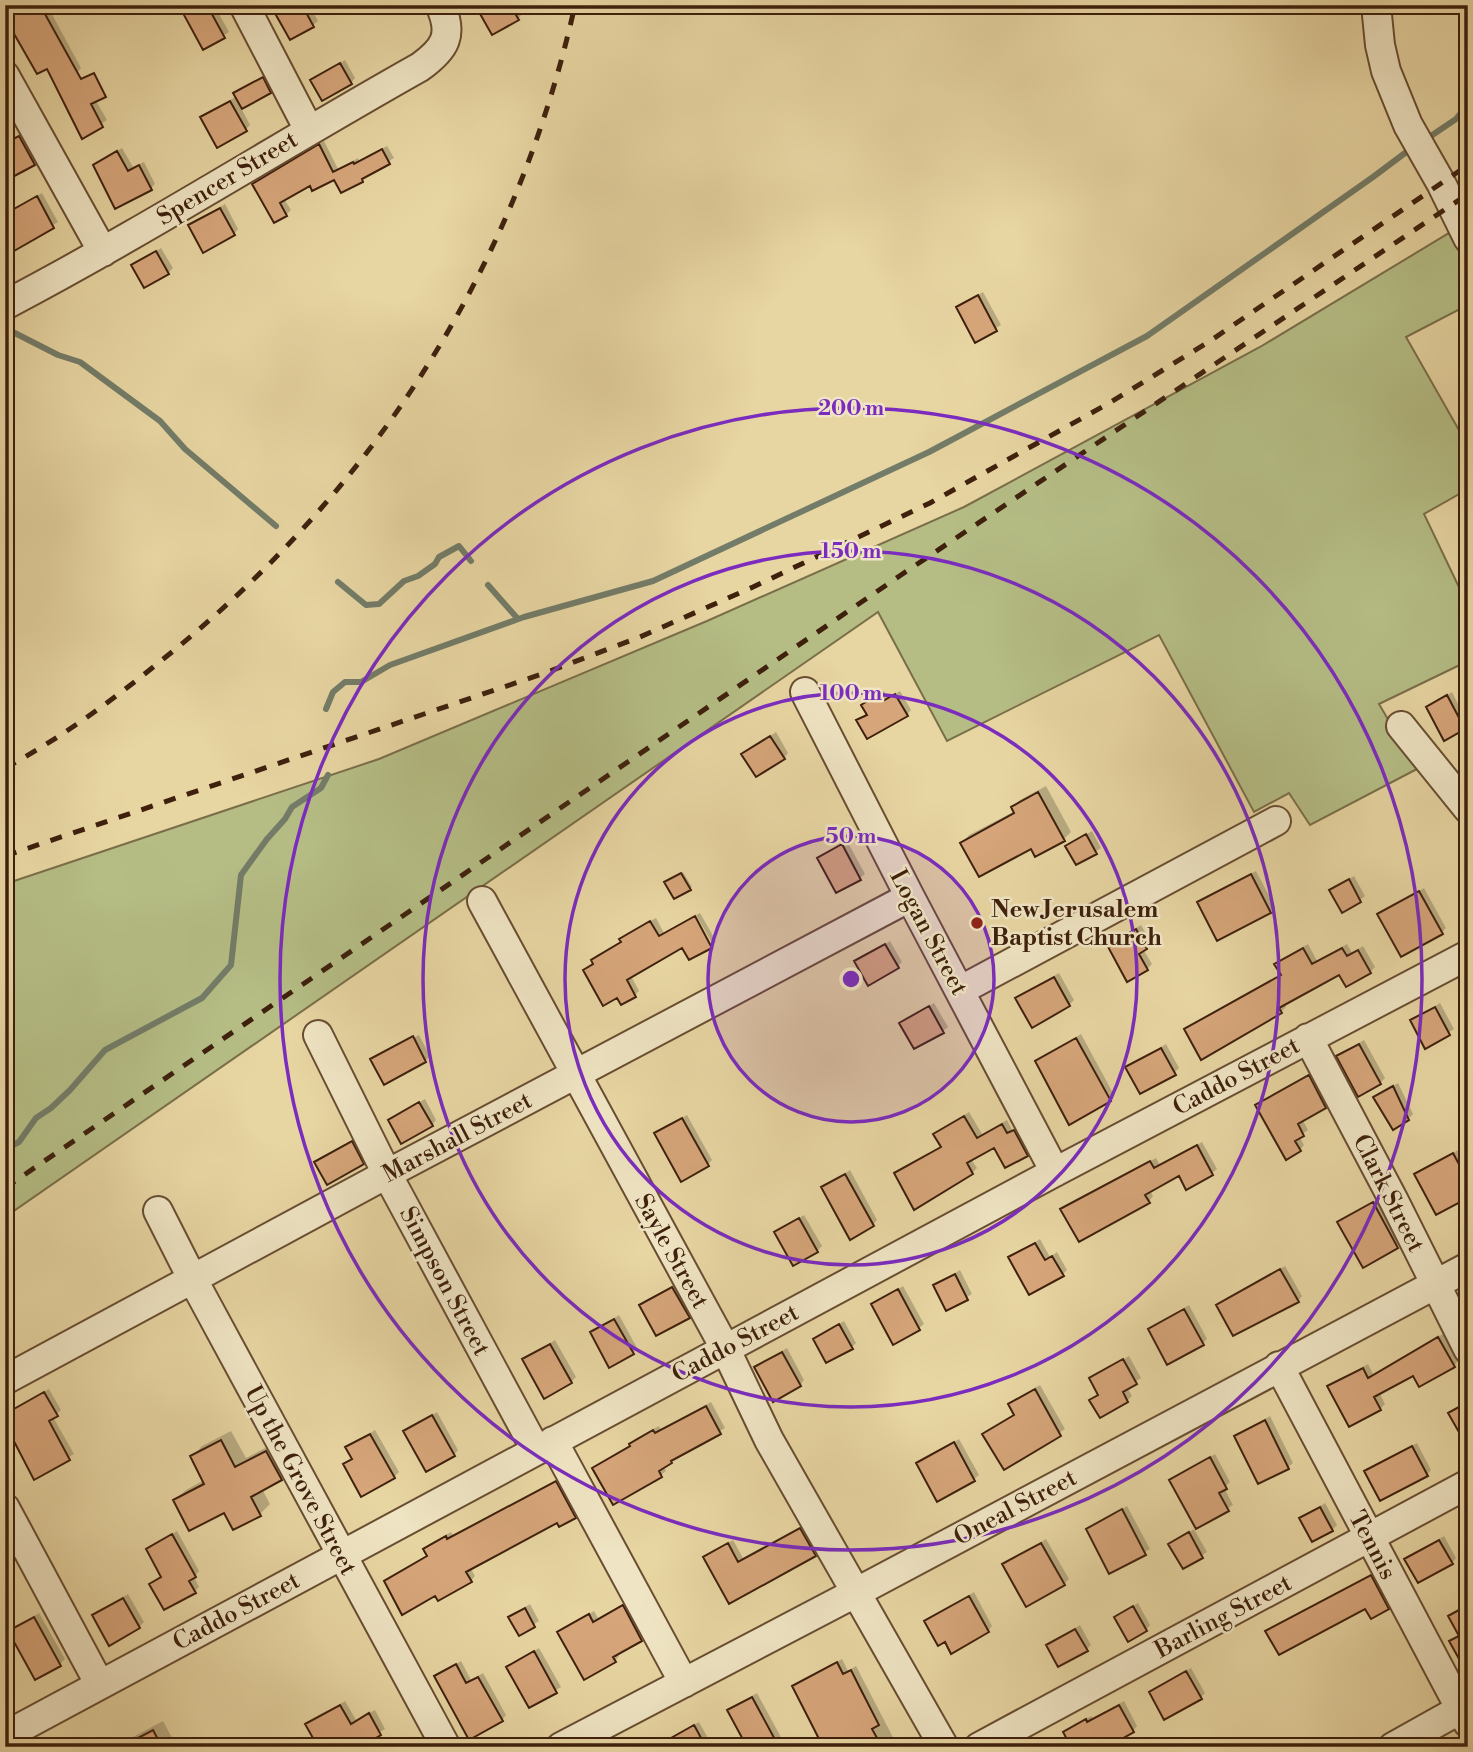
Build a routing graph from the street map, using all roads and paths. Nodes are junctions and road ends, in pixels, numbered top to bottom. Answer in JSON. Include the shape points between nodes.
{"nodes":[{"id":1,"x":244,"y":5,"type":"edge"},
{"id":2,"x":440,"y":5,"type":"edge"},
{"id":3,"x":1376,"y":5,"type":"edge"},
{"id":4,"x":5,"y":76,"type":"edge"},
{"id":5,"x":309,"y":130,"type":"junction"},
{"id":6,"x":1468,"y":238,"type":"edge"},
{"id":7,"x":103,"y":252,"type":"junction"},
{"id":8,"x":5,"y":305,"type":"edge"},
{"id":9,"x":805,"y":692,"type":"dead end"},
{"id":10,"x":1401,"y":726,"type":"dead end"},
{"id":11,"x":1468,"y":809,"type":"edge"},
{"id":12,"x":1276,"y":821,"type":"dead end"},
{"id":13,"x":910,"y":897,"type":"junction"},
{"id":14,"x":482,"y":901,"type":"dead end"},
{"id":15,"x":1468,"y":955,"type":"edge"},
{"id":16,"x":961,"y":990,"type":"junction"},
{"id":17,"x":318,"y":1035,"type":"dead end"},
{"id":18,"x":1308,"y":1038,"type":"junction"},
{"id":19,"x":574,"y":1074,"type":"junction"},
{"id":20,"x":1055,"y":1172,"type":"junction"},
{"id":21,"x":387,"y":1174,"type":"junction"},
{"id":22,"x":158,"y":1211,"type":"dead end"},
{"id":23,"x":1468,"y":1266,"type":"edge"},
{"id":24,"x":191,"y":1279,"type":"junction"},
{"id":25,"x":1435,"y":1283,"type":"junction"},
{"id":26,"x":725,"y":1348,"type":"junction"},
{"id":27,"x":1468,"y":1349,"type":"edge"},
{"id":28,"x":1279,"y":1366,"type":"junction"},
{"id":29,"x":5,"y":1380,"type":"edge"},
{"id":30,"x":544,"y":1446,"type":"junction"},
{"id":31,"x":1468,"y":1484,"type":"edge"},
{"id":32,"x":5,"y":1508,"type":"edge"},
{"id":33,"x":1369,"y":1538,"type":"junction"},
{"id":34,"x":341,"y":1555,"type":"junction"},
{"id":35,"x":857,"y":1592,"type":"junction"},
{"id":36,"x":684,"y":1683,"type":"junction"},
{"id":37,"x":100,"y":1685,"type":"junction"},
{"id":38,"x":1465,"y":1712,"type":"edge"},
{"id":39,"x":5,"y":1736,"type":"edge"},
{"id":40,"x":446,"y":1747,"type":"edge"},
{"id":41,"x":561,"y":1747,"type":"edge"},
{"id":42,"x":944,"y":1747,"type":"edge"},
{"id":43,"x":979,"y":1747,"type":"edge"},
{"id":44,"x":1393,"y":1747,"type":"edge"}],
"edges":[{"from":1,"to":5,"type":"street"},
{"from":2,"to":5,"type":"street","name":"Spencer Street","via":[[447,29],[444,44],[434,57]]},
{"from":3,"to":6,"type":"street","via":[[1386,71],[1408,125]]},
{"from":4,"to":7,"type":"street"},
{"from":5,"to":7,"type":"street","name":"Spencer Street"},
{"from":7,"to":8,"type":"street","name":"Spencer Street"},
{"from":9,"to":13,"type":"street","name":"Logan Street"},
{"from":10,"to":11,"type":"street"},
{"from":12,"to":16,"type":"street"},
{"from":13,"to":16,"type":"street","name":"Logan Street"},
{"from":13,"to":19,"type":"street","name":"Marshall Street"},
{"from":14,"to":19,"type":"street","name":"Sayle Street"},
{"from":15,"to":18,"type":"street","name":"Caddo Street"},
{"from":16,"to":20,"type":"street","name":"Logan Street"},
{"from":17,"to":21,"type":"street","name":"Simpson Street"},
{"from":18,"to":20,"type":"street","name":"Caddo Street"},
{"from":18,"to":25,"type":"street","name":"Clark Street"},
{"from":19,"to":21,"type":"street","name":"Marshall Street"},
{"from":19,"to":26,"type":"street","name":"Sayle Street"},
{"from":20,"to":26,"type":"street","name":"Caddo Street"},
{"from":21,"to":24,"type":"street","name":"Marshall Street"},
{"from":21,"to":30,"type":"street","name":"Simpson Street"},
{"from":22,"to":24,"type":"street","name":"Up the Grove Street"},
{"from":23,"to":25,"type":"street","name":"Oneal Street"},
{"from":24,"to":29,"type":"street","name":"Marshall Street"},
{"from":24,"to":34,"type":"street","name":"Up the Grove Street"},
{"from":25,"to":27,"type":"street","name":"Clark Street"},
{"from":25,"to":28,"type":"street","name":"Oneal Street"},
{"from":26,"to":30,"type":"street","name":"Caddo Street"},
{"from":26,"to":35,"type":"street","name":"Sayle Street","via":[[769,1440]]},
{"from":28,"to":33,"type":"street","name":"Tennis"},
{"from":28,"to":35,"type":"street","name":"Oneal Street"},
{"from":30,"to":34,"type":"street","name":"Caddo Street"},
{"from":30,"to":36,"type":"street","name":"Simpson Street"},
{"from":31,"to":33,"type":"street","name":"Barling Street"},
{"from":32,"to":37,"type":"street"},
{"from":33,"to":38,"type":"street","name":"Tennis"},
{"from":33,"to":43,"type":"street","name":"Barling Street"},
{"from":34,"to":37,"type":"street","name":"Caddo Street"},
{"from":34,"to":40,"type":"street","name":"Up the Grove Street"},
{"from":35,"to":36,"type":"street","name":"Oneal Street"},
{"from":35,"to":42,"type":"street","name":"Sayle Street"},
{"from":36,"to":41,"type":"street","name":"Oneal Street"},
{"from":37,"to":39,"type":"street","name":"Caddo Street"},
{"from":38,"to":44,"type":"street"}]}
